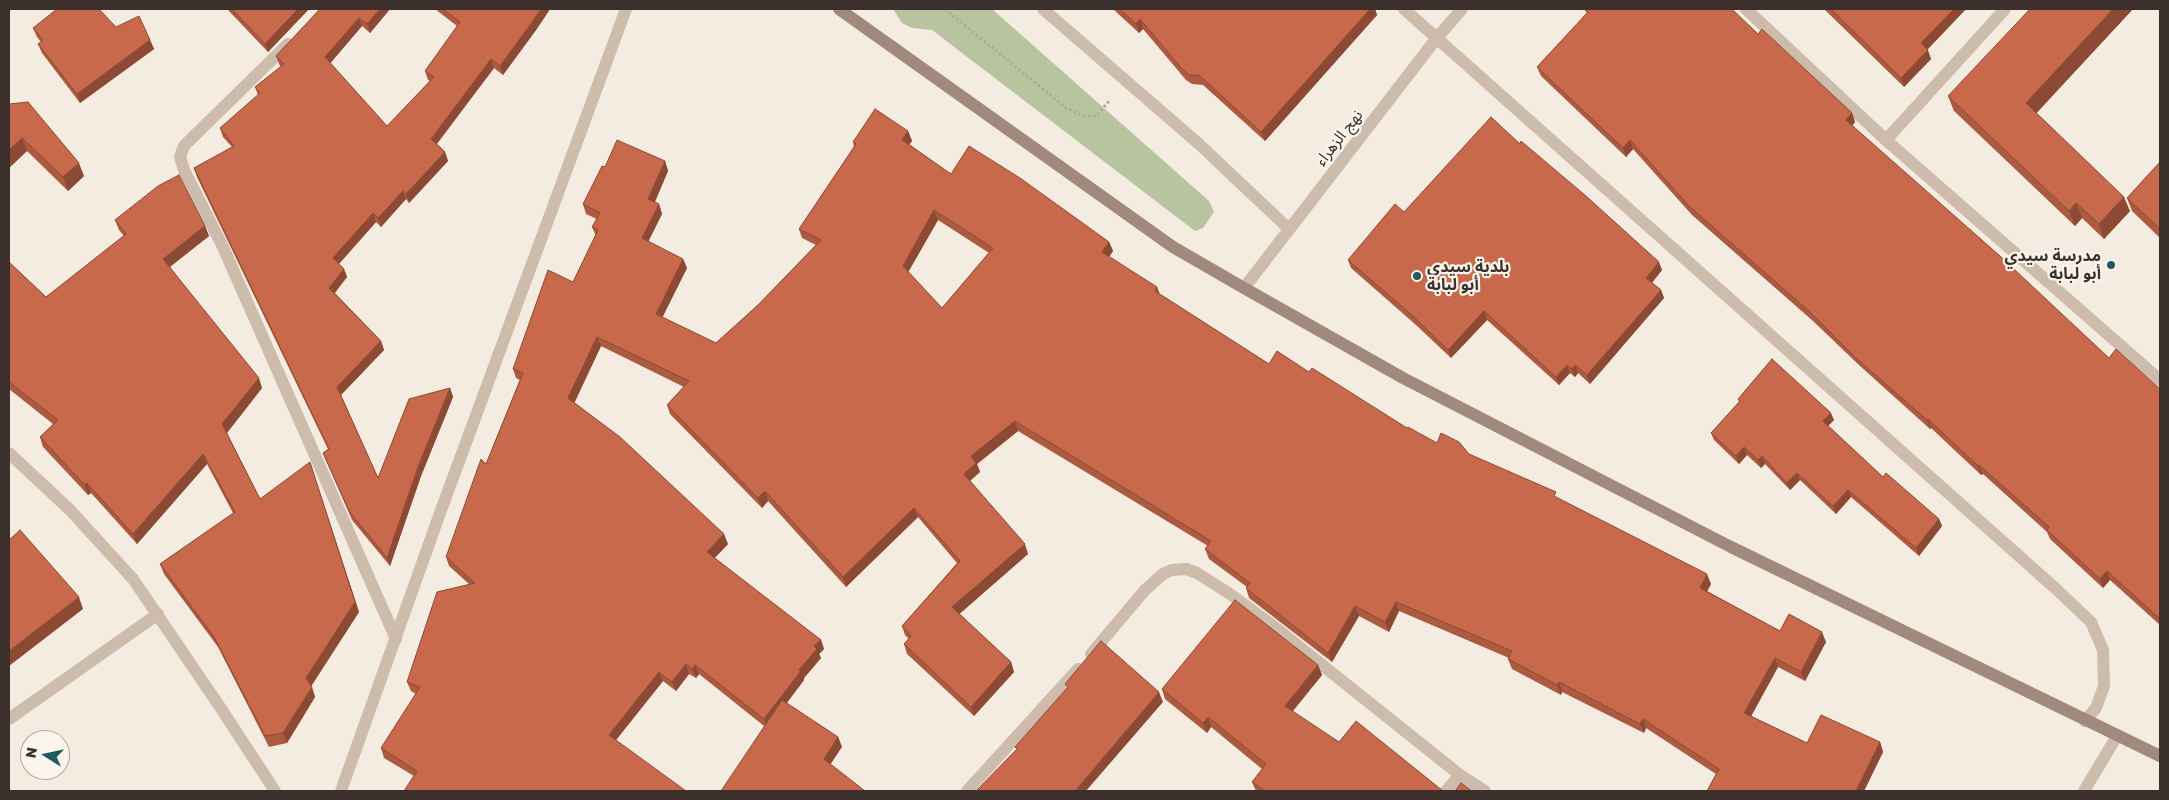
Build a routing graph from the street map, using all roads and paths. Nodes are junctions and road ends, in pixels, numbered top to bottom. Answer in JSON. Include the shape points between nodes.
{"nodes":[{"id":1,"x":626,"y":9,"type":"edge"},
{"id":2,"x":839,"y":9,"type":"edge"},
{"id":3,"x":946,"y":9,"type":"edge"},
{"id":4,"x":1043,"y":9,"type":"edge"},
{"id":5,"x":1404,"y":9,"type":"edge"},
{"id":6,"x":1462,"y":9,"type":"edge"},
{"id":7,"x":1746,"y":9,"type":"edge"},
{"id":8,"x":2005,"y":9,"type":"edge"},
{"id":9,"x":297,"y":34,"type":"edge"},
{"id":10,"x":1436,"y":39,"type":"junction"},
{"id":11,"x":1127,"y":81,"type":"junction"},
{"id":12,"x":1886,"y":140,"type":"junction"},
{"id":13,"x":1289,"y":229,"type":"junction"},
{"id":14,"x":1244,"y":288,"type":"junction"},
{"id":15,"x":2160,"y":380,"type":"edge"},
{"id":16,"x":9,"y":453,"type":"edge"},
{"id":17,"x":158,"y":614,"type":"junction"},
{"id":18,"x":396,"y":638,"type":"junction"},
{"id":19,"x":9,"y":719,"type":"edge"},
{"id":20,"x":2085,"y":722,"type":"junction"},
{"id":21,"x":2117,"y":736,"type":"junction"},
{"id":22,"x":2160,"y":756,"type":"edge"},
{"id":23,"x":1460,"y":775,"type":"junction"},
{"id":24,"x":275,"y":791,"type":"edge"},
{"id":25,"x":341,"y":791,"type":"edge"},
{"id":26,"x":967,"y":791,"type":"edge"},
{"id":27,"x":1446,"y":791,"type":"edge"},
{"id":28,"x":1485,"y":791,"type":"edge"},
{"id":29,"x":2084,"y":791,"type":"edge"}],
"edges":[{"from":1,"to":18,"type":"street"},
{"from":2,"to":14,"type":"main road","via":[[1173,248]]},
{"from":3,"to":11,"type":"path","via":[[1066,108],[1084,116],[1096,116]]},
{"from":4,"to":11,"type":"street"},
{"from":5,"to":10,"type":"street"},
{"from":6,"to":10,"type":"street","name":"نهج الزهراء"},
{"from":7,"to":12,"type":"street"},
{"from":8,"to":12,"type":"street"},
{"from":9,"to":18,"type":"street","via":[[184,146],[180,157]]},
{"from":10,"to":13,"type":"street","name":"نهج الزهراء"},
{"from":10,"to":20,"type":"street","via":[[2091,622],[2103,650],[2104,686],[2096,708]]},
{"from":11,"to":13,"type":"street"},
{"from":12,"to":15,"type":"street"},
{"from":13,"to":14,"type":"street","name":"نهج الزهراء"},
{"from":14,"to":20,"type":"main road","via":[[1403,378],[1594,477]]},
{"from":16,"to":17,"type":"street","via":[[70,510],[133,579]]},
{"from":17,"to":19,"type":"street"},
{"from":17,"to":24,"type":"street"},
{"from":18,"to":25,"type":"street"},
{"from":20,"to":21,"type":"main road"},
{"from":21,"to":22,"type":"main road"},
{"from":21,"to":29,"type":"street"},
{"from":23,"to":26,"type":"street","via":[[1272,625],[1230,594],[1186,569],[1163,574],[1145,590],[1084,663]]},
{"from":23,"to":27,"type":"street"},
{"from":23,"to":28,"type":"street"}]}
